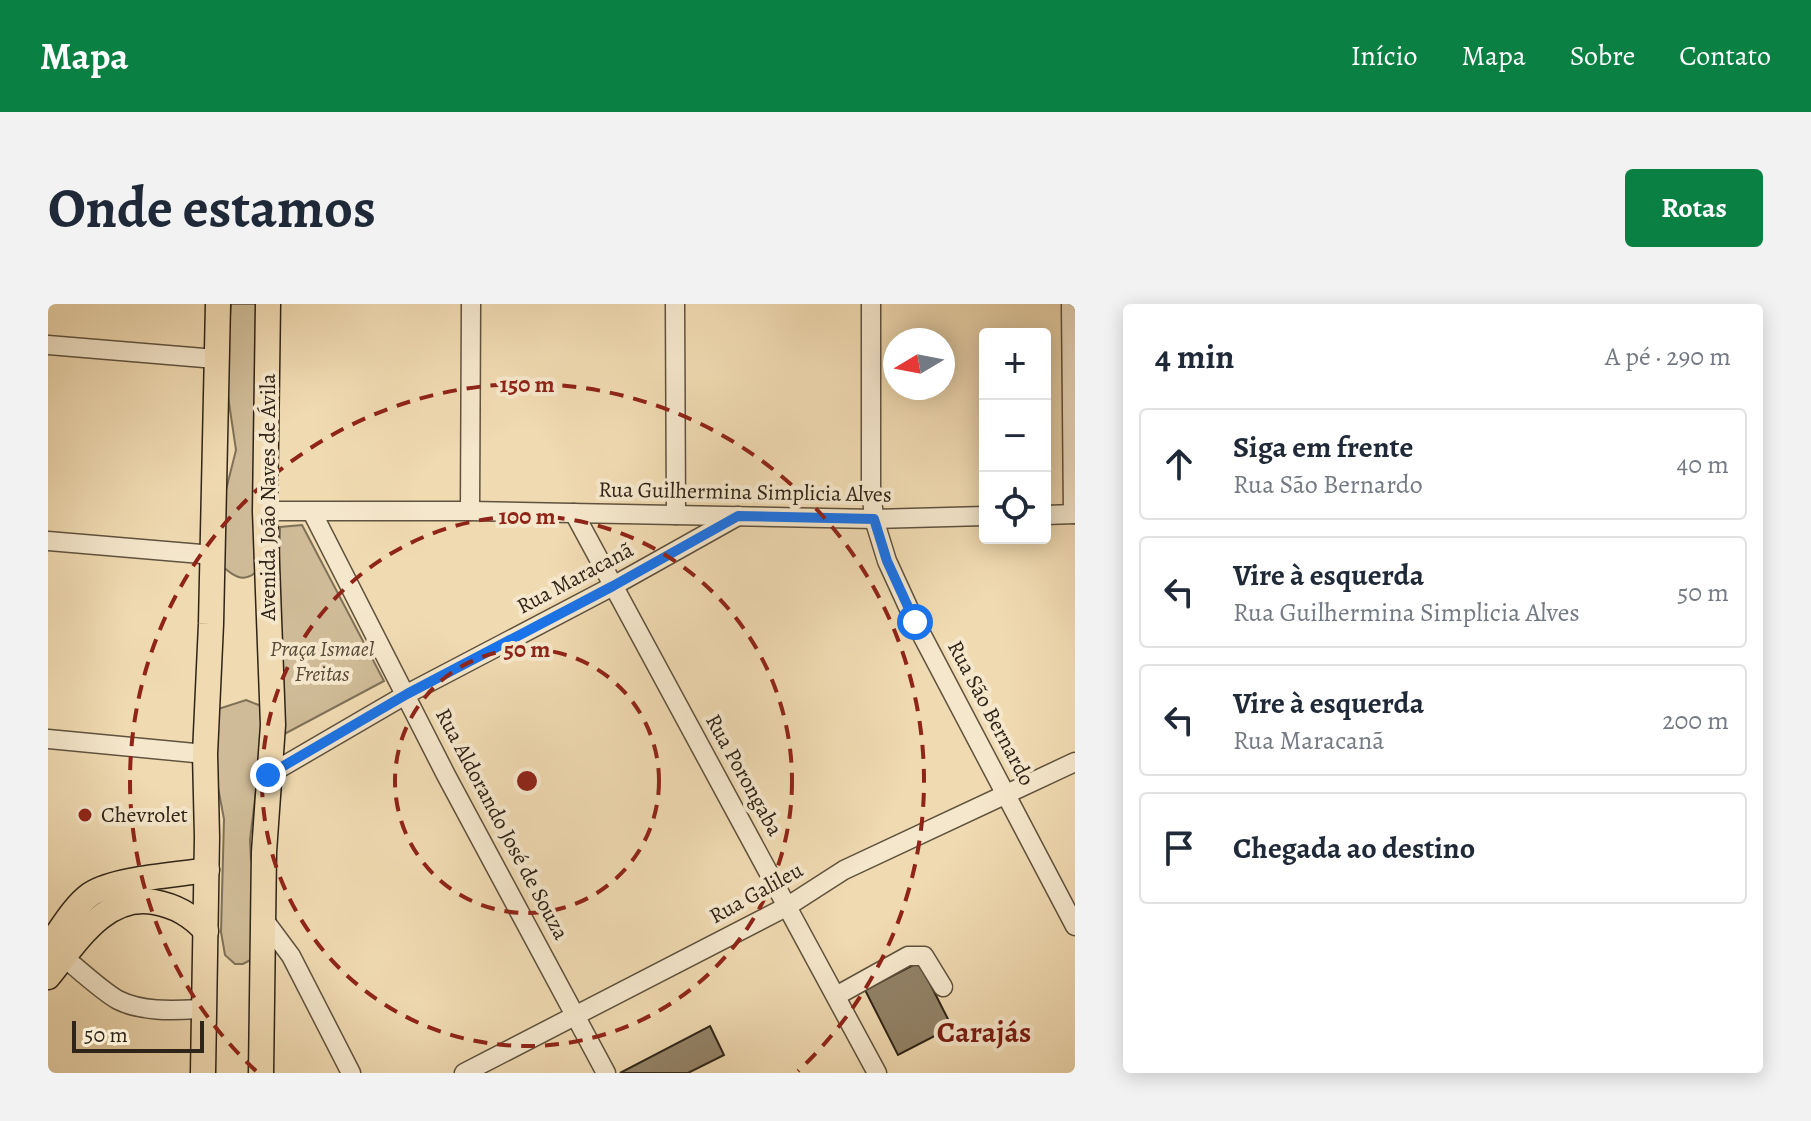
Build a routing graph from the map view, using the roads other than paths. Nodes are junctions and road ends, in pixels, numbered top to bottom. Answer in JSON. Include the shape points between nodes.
{"nodes":[{"id":1,"x":218,"y":304,"type":"edge"},
{"id":2,"x":268,"y":304,"type":"edge"},
{"id":3,"x":471,"y":304,"type":"edge"},
{"id":4,"x":675,"y":304,"type":"edge"},
{"id":5,"x":871,"y":304,"type":"edge"},
{"id":6,"x":1071,"y":304,"type":"edge"},
{"id":7,"x":48,"y":345,"type":"edge"},
{"id":8,"x":216,"y":359,"type":"junction"},
{"id":9,"x":1073,"y":372,"type":"edge"},
{"id":10,"x":265,"y":511,"type":"junction"},
{"id":11,"x":470,"y":511,"type":"junction"},
{"id":12,"x":312,"y":512,"type":"junction"},
{"id":13,"x":574,"y":513,"type":"junction"},
{"id":14,"x":1074,"y":514,"type":"edge"},
{"id":15,"x":676,"y":515,"type":"junction"},
{"id":16,"x":1051,"y":515,"type":"edge"},
{"id":17,"x":738,"y":516,"type":"junction"},
{"id":18,"x":979,"y":516,"type":"edge"},
{"id":19,"x":874,"y":519,"type":"junction"},
{"id":20,"x":48,"y":541,"type":"edge"},
{"id":21,"x":213,"y":555,"type":"junction"},
{"id":22,"x":613,"y":586,"type":"junction"},
{"id":23,"x":407,"y":694,"type":"junction"},
{"id":24,"x":48,"y":739,"type":"edge"},
{"id":25,"x":205,"y":754,"type":"junction"},
{"id":26,"x":1075,"y":762,"type":"edge"},
{"id":27,"x":268,"y":775,"type":"junction"},
{"id":28,"x":1007,"y":794,"type":"junction"},
{"id":29,"x":207,"y":870,"type":"junction"},
{"id":30,"x":788,"y":906,"type":"junction"},
{"id":31,"x":265,"y":921,"type":"junction"},
{"id":32,"x":1075,"y":926,"type":"edge"},
{"id":33,"x":206,"y":931,"type":"junction"},
{"id":34,"x":52,"y":949,"type":"edge"},
{"id":35,"x":48,"y":977,"type":"edge"},
{"id":36,"x":943,"y":987,"type":"dead end"},
{"id":37,"x":836,"y":996,"type":"junction"},
{"id":38,"x":205,"y":1009,"type":"junction"},
{"id":39,"x":575,"y":1015,"type":"junction"},
{"id":40,"x":203,"y":1073,"type":"edge"},
{"id":41,"x":261,"y":1073,"type":"edge"},
{"id":42,"x":351,"y":1073,"type":"edge"},
{"id":43,"x":464,"y":1073,"type":"edge"},
{"id":44,"x":606,"y":1073,"type":"edge"},
{"id":45,"x":877,"y":1073,"type":"edge"}],
"edges":[{"from":1,"to":8,"type":"main road"},
{"from":2,"to":10,"type":"main road","name":"Avenida João Naves de Ávila"},
{"from":3,"to":11,"type":"street"},
{"from":4,"to":15,"type":"street"},
{"from":5,"to":19,"type":"street","name":"Rua São Bernardo"},
{"from":6,"to":9,"type":"street"},
{"from":7,"to":8,"type":"street"},
{"from":8,"to":21,"type":"main road"},
{"from":9,"to":14,"type":"street"},
{"from":10,"to":12,"type":"street","name":"Rua Guilhermina Simplicia Alves"},
{"from":10,"to":27,"type":"main road","name":"Avenida João Naves de Ávila","via":[[273,725]]},
{"from":11,"to":12,"type":"street","name":"Rua Guilhermina Simplicia Alves"},
{"from":11,"to":13,"type":"street","name":"Rua Guilhermina Simplicia Alves"},
{"from":12,"to":23,"type":"street","name":"Rua Aldorando José de Souza"},
{"from":13,"to":15,"type":"street","name":"Rua Guilhermina Simplicia Alves"},
{"from":13,"to":22,"type":"street","name":"Rua Porongaba"},
{"from":14,"to":16,"type":"street"},
{"from":15,"to":17,"type":"street","name":"Rua Guilhermina Simplicia Alves"},
{"from":17,"to":19,"type":"street","name":"Rua Guilhermina Simplicia Alves"},
{"from":17,"to":22,"type":"street","name":"Rua Maracanã"},
{"from":18,"to":19,"type":"street","name":"Rua Guilhermina Simplicia Alves"},
{"from":19,"to":28,"type":"street","name":"Rua São Bernardo","via":[[895,582]]},
{"from":20,"to":21,"type":"street"},
{"from":21,"to":25,"type":"main road"},
{"from":22,"to":23,"type":"street","name":"Rua Maracanã"},
{"from":22,"to":30,"type":"street","name":"Rua Porongaba"},
{"from":23,"to":27,"type":"street","name":"Rua Maracanã"},
{"from":23,"to":39,"type":"street","name":"Rua Aldorando José de Souza"},
{"from":24,"to":25,"type":"street"},
{"from":25,"to":29,"type":"main road"},
{"from":26,"to":28,"type":"street","name":"Rua Galileu"},
{"from":27,"to":31,"type":"main road","name":"Avenida João Naves de Ávila"},
{"from":28,"to":30,"type":"street","name":"Rua Galileu","via":[[844,870]]},
{"from":28,"to":32,"type":"street","name":"Rua São Bernardo"},
{"from":29,"to":33,"type":"main road"},
{"from":29,"to":34,"type":"main road","via":[[99,890],[80,905]]},
{"from":30,"to":37,"type":"street","name":"Rua Porongaba"},
{"from":30,"to":39,"type":"street","name":"Rua Galileu"},
{"from":31,"to":41,"type":"main road","name":"Avenida João Naves de Ávila"},
{"from":31,"to":42,"type":"street","via":[[291,956]]},
{"from":33,"to":34,"type":"main road","via":[[182,910],[139,899],[120,904]]},
{"from":33,"to":38,"type":"main road"},
{"from":34,"to":35,"type":"main road"},
{"from":34,"to":38,"type":"street","via":[[118,1000],[167,1011]]},
{"from":36,"to":37,"type":"street","via":[[924,956],[908,956]]},
{"from":37,"to":45,"type":"street","name":"Rua Porongaba"},
{"from":38,"to":40,"type":"main road"},
{"from":39,"to":43,"type":"street","name":"Rua Galileu"},
{"from":39,"to":44,"type":"street","name":"Rua Aldorando José de Souza"}]}
